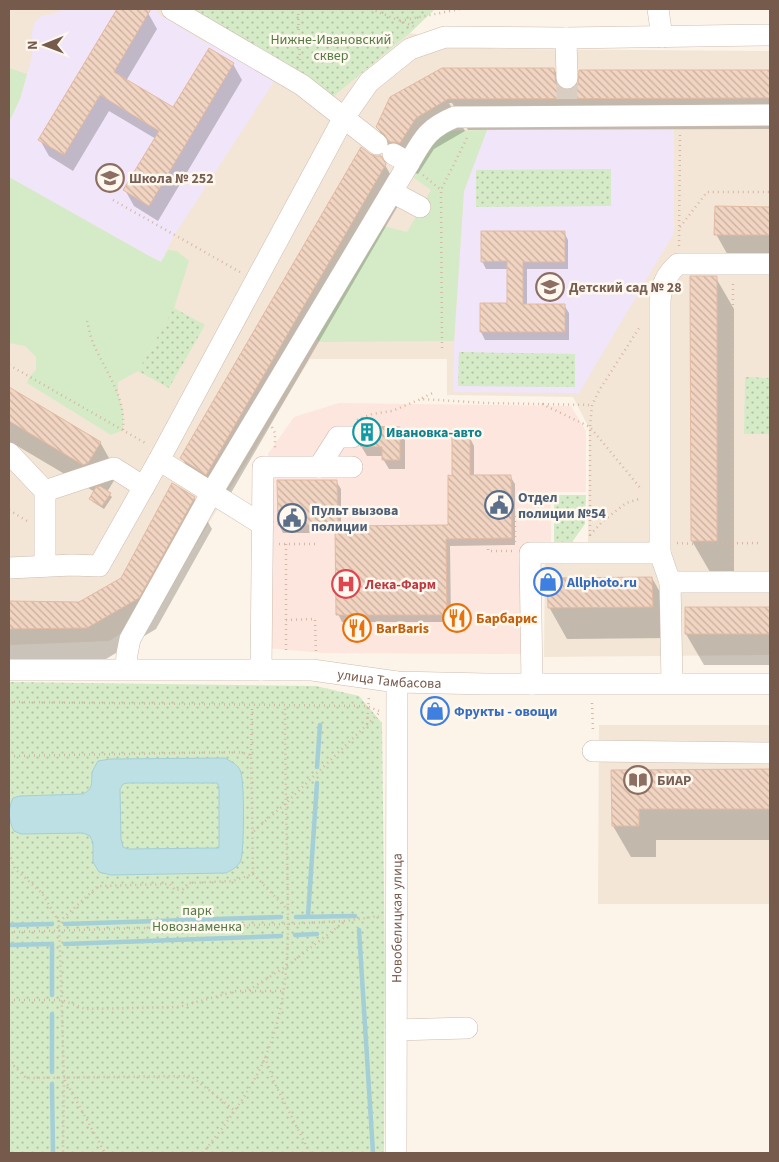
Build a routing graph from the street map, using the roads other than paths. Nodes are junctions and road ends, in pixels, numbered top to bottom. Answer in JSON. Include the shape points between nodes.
{"nodes":[{"id":1,"x":172,"y":9,"type":"edge"},
{"id":2,"x":658,"y":9,"type":"edge"},
{"id":3,"x":770,"y":35,"type":"edge"},
{"id":4,"x":662,"y":37,"type":"junction"},
{"id":5,"x":566,"y":38,"type":"junction"},
{"id":6,"x":567,"y":97,"type":"junction"},
{"id":7,"x":770,"y":115,"type":"edge"},
{"id":8,"x":344,"y":119,"type":"junction"},
{"id":9,"x":393,"y":153,"type":"junction"},
{"id":10,"x":392,"y":192,"type":"junction"},
{"id":11,"x":420,"y":207,"type":"dead end"},
{"id":12,"x":770,"y":264,"type":"edge"},
{"id":13,"x":345,"y":437,"type":"road end"},
{"id":14,"x":9,"y":454,"type":"edge"},
{"id":15,"x":161,"y":457,"type":"junction"},
{"id":16,"x":320,"y":467,"type":"junction"},
{"id":17,"x":352,"y":467,"type":"dead end"},
{"id":18,"x":144,"y":487,"type":"junction"},
{"id":19,"x":45,"y":491,"type":"junction"},
{"id":20,"x":212,"y":492,"type":"junction"},
{"id":21,"x":263,"y":535,"type":"junction"},
{"id":22,"x":660,"y":547,"type":"junction"},
{"id":23,"x":45,"y":566,"type":"junction"},
{"id":24,"x":9,"y":568,"type":"edge"},
{"id":25,"x":670,"y":582,"type":"junction"},
{"id":26,"x":770,"y":582,"type":"edge"},
{"id":27,"x":9,"y":670,"type":"edge"},
{"id":28,"x":126,"y":670,"type":"junction"},
{"id":29,"x":261,"y":670,"type":"junction"},
{"id":30,"x":397,"y":682,"type":"junction"},
{"id":31,"x":672,"y":683,"type":"junction"},
{"id":32,"x":532,"y":684,"type":"junction"},
{"id":33,"x":770,"y":684,"type":"edge"},
{"id":34,"x":593,"y":751,"type":"dead end"},
{"id":35,"x":770,"y":753,"type":"edge"},
{"id":36,"x":467,"y":1028,"type":"dead end"},
{"id":37,"x":396,"y":1030,"type":"junction"},
{"id":38,"x":396,"y":1153,"type":"edge"}],
"edges":[{"from":1,"to":8,"type":"street","via":[[302,85]]},
{"from":2,"to":4,"type":"street"},
{"from":3,"to":4,"type":"street"},
{"from":4,"to":5,"type":"street"},
{"from":5,"to":6,"type":"street"},
{"from":5,"to":8,"type":"street","via":[[445,37],[410,49],[369,82]]},
{"from":6,"to":7,"type":"street","via":[[680,115]]},
{"from":6,"to":9,"type":"street","via":[[478,116],[454,117]]},
{"from":8,"to":9,"type":"street"},
{"from":8,"to":15,"type":"street"},
{"from":9,"to":10,"type":"street"},
{"from":10,"to":11,"type":"street"},
{"from":10,"to":20,"type":"street"},
{"from":12,"to":22,"type":"street","via":[[678,264],[662,286]]},
{"from":13,"to":16,"type":"street"},
{"from":14,"to":19,"type":"street"},
{"from":15,"to":18,"type":"street"},
{"from":15,"to":20,"type":"street"},
{"from":16,"to":17,"type":"street"},
{"from":16,"to":21,"type":"street","via":[[264,467]]},
{"from":18,"to":19,"type":"street","via":[[114,468]]},
{"from":18,"to":23,"type":"street","via":[[99,566]]},
{"from":19,"to":23,"type":"street"},
{"from":20,"to":21,"type":"street"},
{"from":20,"to":28,"type":"street","via":[[130,639]]},
{"from":21,"to":29,"type":"street"},
{"from":22,"to":25,"type":"street"},
{"from":22,"to":32,"type":"street","via":[[530,553]]},
{"from":23,"to":24,"type":"street"},
{"from":25,"to":26,"type":"street"},
{"from":25,"to":31,"type":"street"},
{"from":27,"to":28,"type":"street","name":"улица Тамбасова"},
{"from":28,"to":29,"type":"street","name":"улица Тамбасова"},
{"from":29,"to":30,"type":"street","name":"улица Тамбасова","via":[[312,670]]},
{"from":30,"to":32,"type":"street","name":"улица Тамбасова"},
{"from":30,"to":37,"type":"street","name":"Новобелицкая улица"},
{"from":31,"to":32,"type":"street","name":"улица Тамбасова"},
{"from":31,"to":33,"type":"street","name":"улица Тамбасова"},
{"from":34,"to":35,"type":"street"},
{"from":36,"to":37,"type":"street"},
{"from":37,"to":38,"type":"street","name":"Новобелицкая улица"}]}
